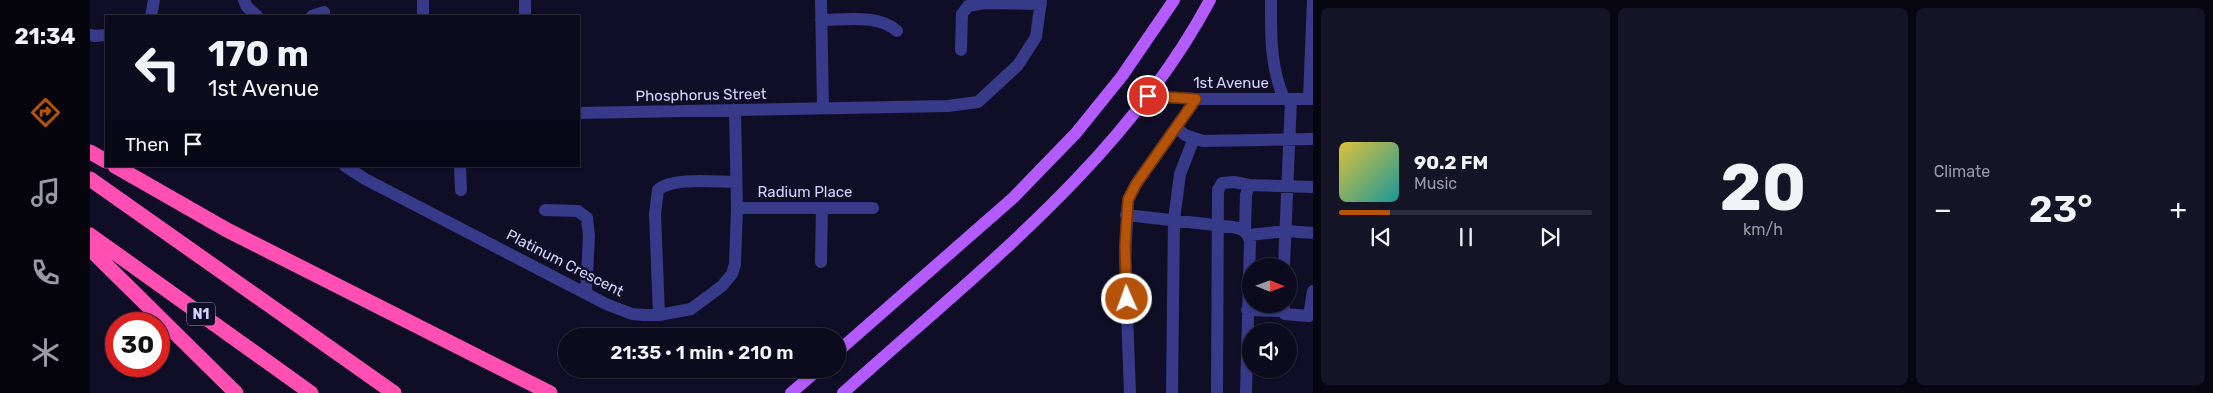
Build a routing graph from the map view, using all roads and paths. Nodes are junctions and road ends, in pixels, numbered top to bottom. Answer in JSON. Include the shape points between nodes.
{"nodes":[{"id":1,"x":154,"y":0,"type":"edge"},
{"id":2,"x":244,"y":0,"type":"edge"},
{"id":3,"x":422,"y":0,"type":"edge"},
{"id":4,"x":525,"y":0,"type":"edge"},
{"id":5,"x":821,"y":0,"type":"edge"},
{"id":6,"x":1174,"y":0,"type":"edge"},
{"id":7,"x":1210,"y":0,"type":"edge"},
{"id":8,"x":1272,"y":0,"type":"edge"},
{"id":9,"x":1312,"y":0,"type":"edge"},
{"id":10,"x":1041,"y":2,"type":"edge"},
{"id":11,"x":151,"y":15,"type":"edge"},
{"id":12,"x":256,"y":15,"type":"edge"},
{"id":13,"x":423,"y":15,"type":"edge"},
{"id":14,"x":525,"y":15,"type":"edge"},
{"id":15,"x":821,"y":20,"type":"junction"},
{"id":16,"x":897,"y":31,"type":"dead end"},
{"id":17,"x":90,"y":35,"type":"edge"},
{"id":18,"x":105,"y":35,"type":"edge"},
{"id":19,"x":962,"y":50,"type":"dead end"},
{"id":20,"x":1148,"y":96,"type":"junction"},
{"id":21,"x":1196,"y":99,"type":"junction"},
{"id":22,"x":1288,"y":99,"type":"junction"},
{"id":23,"x":1311,"y":99,"type":"edge"},
{"id":24,"x":823,"y":108,"type":"junction"},
{"id":25,"x":735,"y":111,"type":"junction"},
{"id":26,"x":580,"y":113,"type":"edge"},
{"id":27,"x":1177,"y":128,"type":"junction"},
{"id":28,"x":1194,"y":138,"type":"junction"},
{"id":29,"x":1313,"y":139,"type":"edge"},
{"id":30,"x":1291,"y":140,"type":"junction"},
{"id":31,"x":90,"y":152,"type":"edge"},
{"id":32,"x":105,"y":160,"type":"edge"},
{"id":33,"x":117,"y":167,"type":"edge"},
{"id":34,"x":346,"y":167,"type":"edge"},
{"id":35,"x":460,"y":167,"type":"edge"},
{"id":36,"x":90,"y":179,"type":"edge"},
{"id":37,"x":735,"y":182,"type":"junction"},
{"id":38,"x":1249,"y":185,"type":"junction"},
{"id":39,"x":1289,"y":186,"type":"junction"},
{"id":40,"x":1313,"y":187,"type":"edge"},
{"id":41,"x":461,"y":190,"type":"dead end"},
{"id":42,"x":737,"y":208,"type":"junction"},
{"id":43,"x":822,"y":208,"type":"junction"},
{"id":44,"x":873,"y":208,"type":"dead end"},
{"id":45,"x":545,"y":210,"type":"dead end"},
{"id":46,"x":1126,"y":215,"type":"junction"},
{"id":47,"x":1174,"y":220,"type":"junction"},
{"id":48,"x":1217,"y":226,"type":"junction"},
{"id":49,"x":1285,"y":231,"type":"junction"},
{"id":50,"x":1247,"y":233,"type":"junction"},
{"id":51,"x":1313,"y":233,"type":"edge"},
{"id":52,"x":90,"y":235,"type":"edge"},
{"id":53,"x":90,"y":249,"type":"edge"},
{"id":54,"x":1247,"y":258,"type":"edge"},
{"id":55,"x":1284,"y":258,"type":"edge"},
{"id":56,"x":821,"y":262,"type":"dead end"},
{"id":57,"x":1313,"y":291,"type":"edge"},
{"id":58,"x":586,"y":292,"type":"junction"},
{"id":59,"x":1247,"y":313,"type":"edge"},
{"id":60,"x":1288,"y":313,"type":"edge"},
{"id":61,"x":659,"y":316,"type":"junction"},
{"id":62,"x":846,"y":344,"type":"edge"},
{"id":63,"x":808,"y":378,"type":"edge"},
{"id":64,"x":236,"y":393,"type":"edge"},
{"id":65,"x":311,"y":393,"type":"edge"},
{"id":66,"x":394,"y":393,"type":"edge"},
{"id":67,"x":550,"y":393,"type":"edge"},
{"id":68,"x":791,"y":393,"type":"edge"},
{"id":69,"x":843,"y":393,"type":"edge"},
{"id":70,"x":1130,"y":393,"type":"edge"},
{"id":71,"x":1172,"y":393,"type":"edge"},
{"id":72,"x":1217,"y":393,"type":"edge"},
{"id":73,"x":1246,"y":393,"type":"edge"}],
"edges":[{"from":1,"to":11,"type":"street"},
{"from":2,"to":12,"type":"street"},
{"from":3,"to":13,"type":"street"},
{"from":4,"to":14,"type":"street"},
{"from":5,"to":15,"type":"street"},
{"from":6,"to":62,"type":"main road","via":[[1122,76],[1076,134],[1013,198]]},
{"from":7,"to":20,"type":"main road"},
{"from":8,"to":22,"type":"street","via":[[1273,68]]},
{"from":9,"to":23,"type":"street"},
{"from":10,"to":19,"type":"street","via":[[984,2],[968,6],[962,14]]},
{"from":10,"to":24,"type":"street","name":"Phosphorus Street","via":[[1038,29],[1029,50],[1018,65],[978,102],[948,106]]},
{"from":15,"to":16,"type":"street","via":[[880,21]]},
{"from":15,"to":24,"type":"street"},
{"from":17,"to":18,"type":"street"},
{"from":20,"to":21,"type":"street","name":"1st Avenue"},
{"from":20,"to":69,"type":"main road","via":[[1103,152],[1048,210]]},
{"from":21,"to":22,"type":"street","name":"1st Avenue"},
{"from":21,"to":27,"type":"street"},
{"from":22,"to":23,"type":"street","name":"1st Avenue"},
{"from":22,"to":30,"type":"street"},
{"from":24,"to":25,"type":"street","name":"Phosphorus Street"},
{"from":25,"to":26,"type":"street","name":"Phosphorus Street"},
{"from":25,"to":37,"type":"street","name":"Platinum Crescent"},
{"from":27,"to":28,"type":"street"},
{"from":27,"to":46,"type":"street","via":[[1136,184],[1128,200]]},
{"from":28,"to":30,"type":"street","via":[[1214,142]]},
{"from":28,"to":47,"type":"street","via":[[1180,174]]},
{"from":29,"to":30,"type":"street"},
{"from":30,"to":39,"type":"street"},
{"from":31,"to":32,"type":"highway"},
{"from":33,"to":67,"type":"highway","via":[[227,230]]},
{"from":34,"to":58,"type":"street","name":"Platinum Crescent","via":[[364,179]]},
{"from":35,"to":41,"type":"street"},
{"from":36,"to":66,"type":"highway"},
{"from":37,"to":42,"type":"street","name":"Platinum Crescent"},
{"from":37,"to":61,"type":"street","via":[[673,183],[658,190],[655,214]]},
{"from":38,"to":39,"type":"street"},
{"from":38,"to":48,"type":"street","via":[[1222,183],[1218,190]]},
{"from":38,"to":50,"type":"street","via":[[1246,194]]},
{"from":39,"to":40,"type":"street"},
{"from":39,"to":49,"type":"street"},
{"from":42,"to":43,"type":"street","name":"Radium Place"},
{"from":42,"to":61,"type":"street","name":"Platinum Crescent","via":[[736,264],[732,274],[722,286],[691,309]]},
{"from":43,"to":44,"type":"street","name":"Radium Place"},
{"from":43,"to":56,"type":"street"},
{"from":45,"to":58,"type":"street","via":[[578,212],[587,218]]},
{"from":46,"to":47,"type":"street"},
{"from":46,"to":70,"type":"street"},
{"from":47,"to":48,"type":"street"},
{"from":47,"to":71,"type":"street"},
{"from":48,"to":50,"type":"street"},
{"from":48,"to":72,"type":"street"},
{"from":49,"to":50,"type":"street"},
{"from":49,"to":51,"type":"street"},
{"from":49,"to":55,"type":"street"},
{"from":50,"to":54,"type":"street"},
{"from":52,"to":65,"type":"highway","number":"N1"},
{"from":53,"to":64,"type":"highway"},
{"from":57,"to":60,"type":"street","via":[[1309,316],[1291,316]]},
{"from":58,"to":61,"type":"street","name":"Platinum Crescent","via":[[632,314]]},
{"from":59,"to":73,"type":"street"},
{"from":63,"to":68,"type":"main road"}]}
